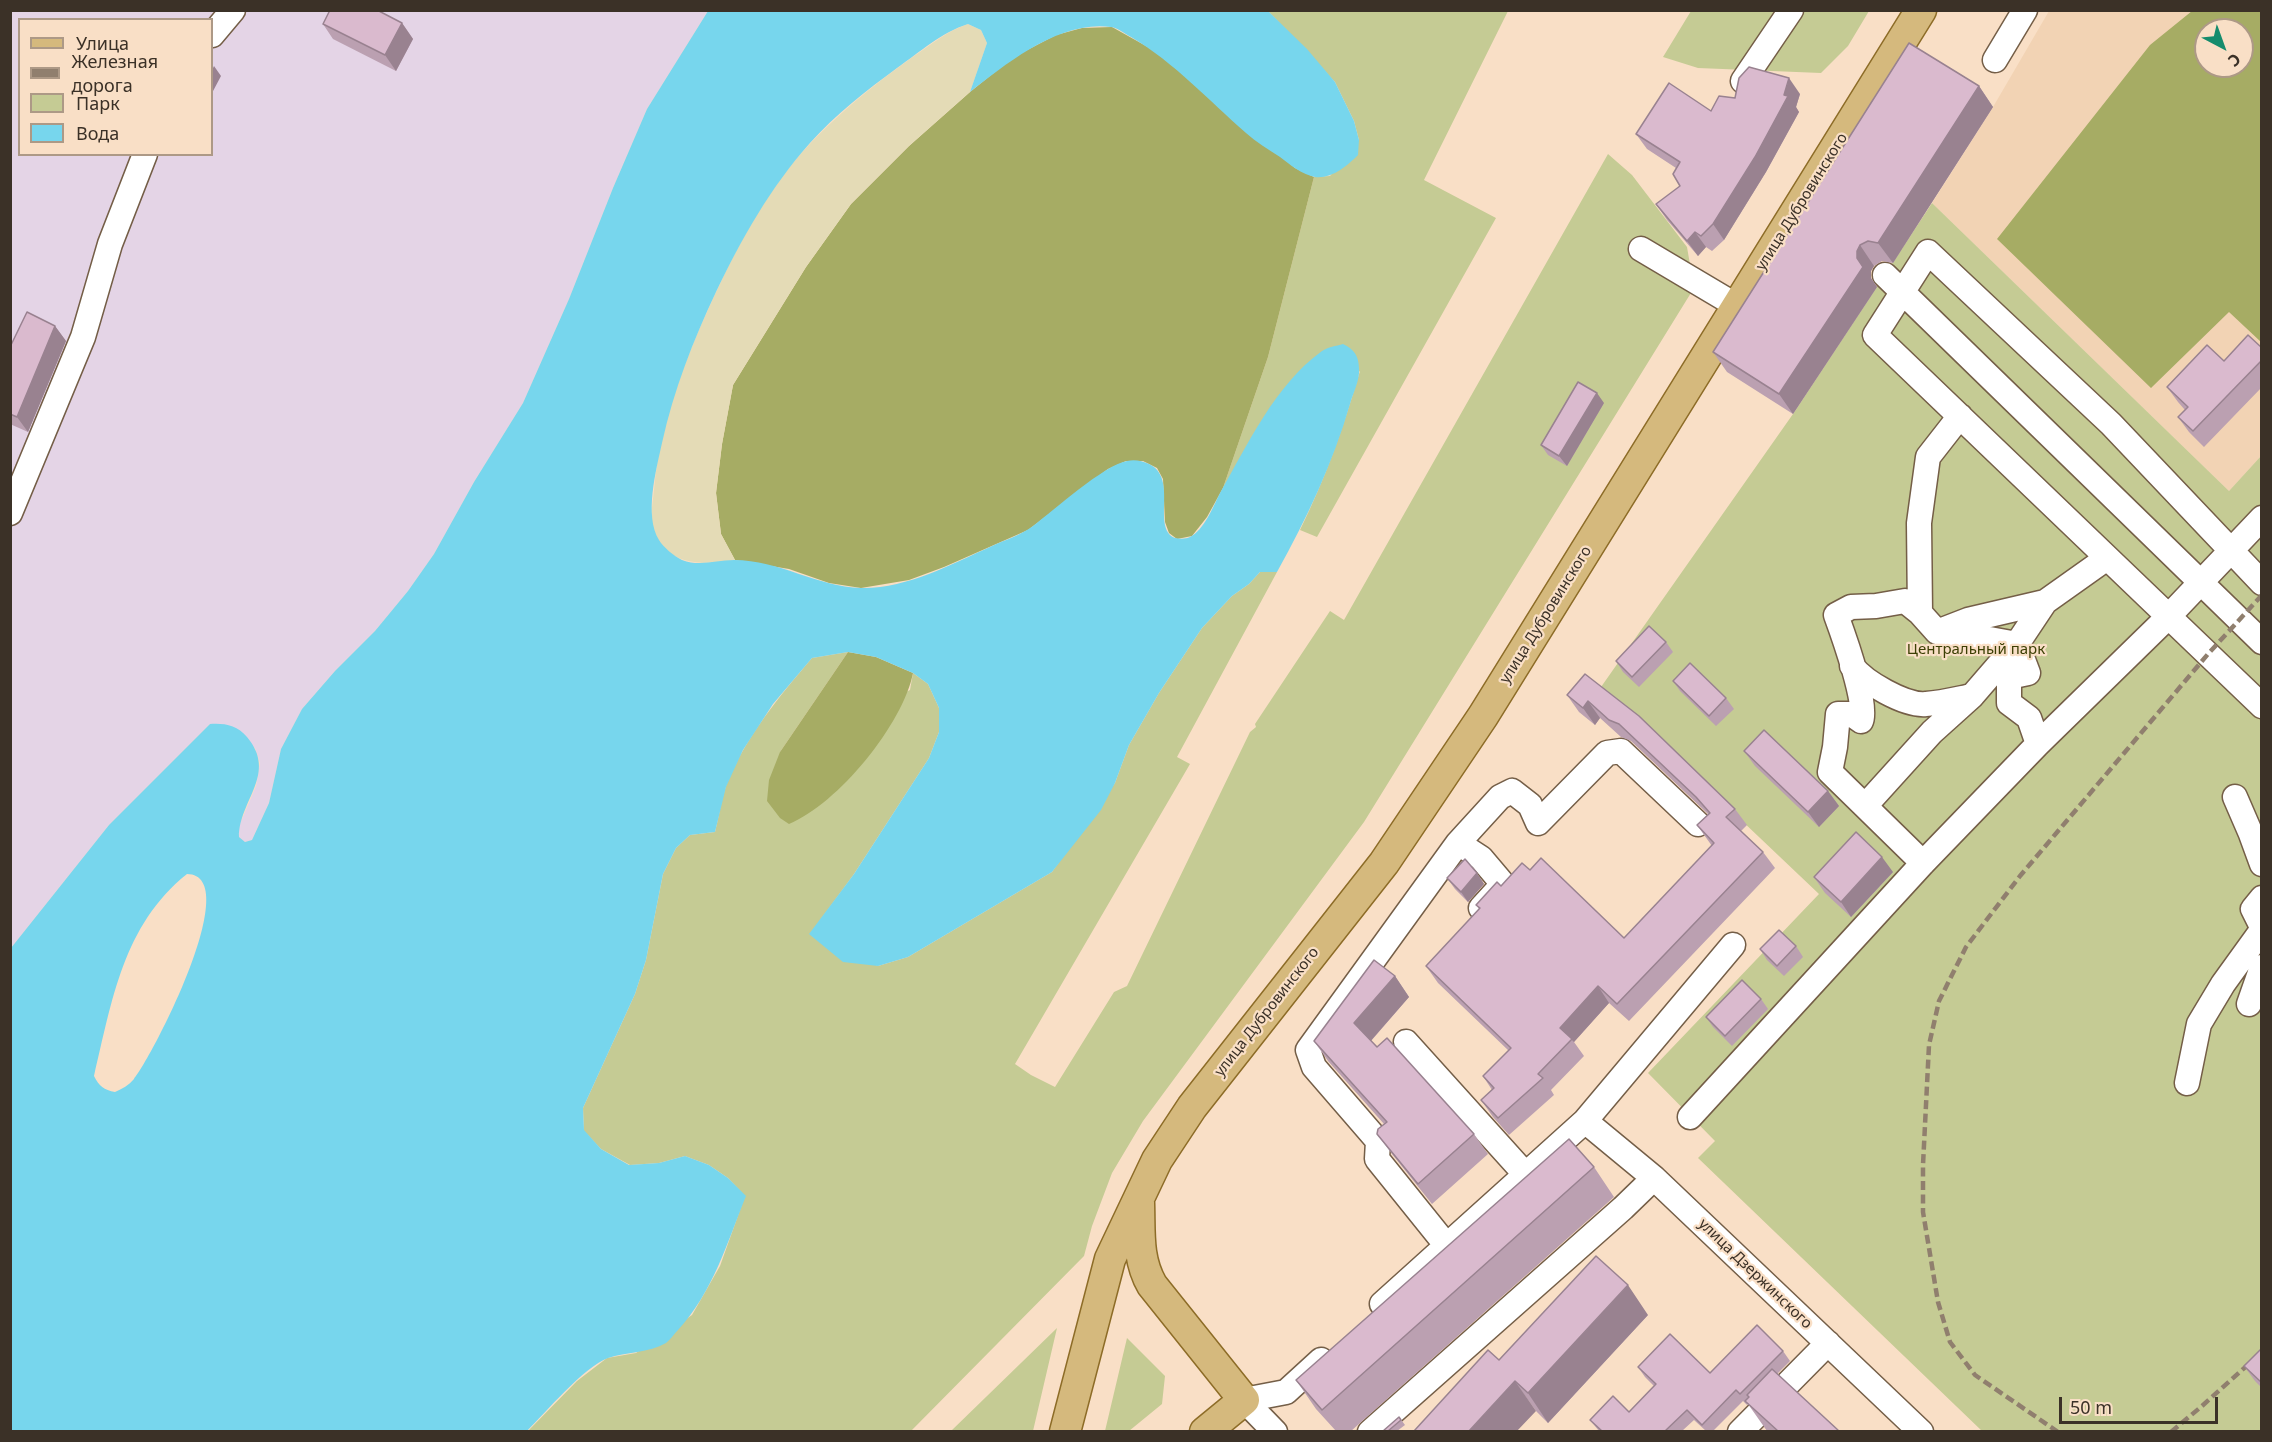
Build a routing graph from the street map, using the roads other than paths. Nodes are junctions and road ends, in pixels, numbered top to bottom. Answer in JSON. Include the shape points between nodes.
{"nodes":[{"id":1,"x":233,"y":10,"type":"edge"},
{"id":2,"x":1791,"y":10,"type":"edge"},
{"id":3,"x":1921,"y":10,"type":"edge"},
{"id":4,"x":2025,"y":10,"type":"edge"},
{"id":5,"x":213,"y":34,"type":"edge"},
{"id":6,"x":1995,"y":60,"type":"dead end"},
{"id":7,"x":1743,"y":81,"type":"edge"},
{"id":8,"x":144,"y":156,"type":"edge"},
{"id":9,"x":1641,"y":249,"type":"dead end"},
{"id":10,"x":1885,"y":275,"type":"dead end"},
{"id":11,"x":1903,"y":293,"type":"junction"},
{"id":12,"x":1737,"y":306,"type":"junction"},
{"id":13,"x":1960,"y":416,"type":"junction"},
{"id":14,"x":10,"y":513,"type":"edge"},
{"id":15,"x":2262,"y":518,"type":"edge"},
{"id":16,"x":2230,"y":551,"type":"junction"},
{"id":17,"x":2107,"y":558,"type":"junction"},
{"id":18,"x":2200,"y":582,"type":"junction"},
{"id":19,"x":2262,"y":583,"type":"edge"},
{"id":20,"x":2045,"y":602,"type":"junction"},
{"id":21,"x":1920,"y":613,"type":"junction"},
{"id":22,"x":2168,"y":617,"type":"junction"},
{"id":23,"x":1937,"y":632,"type":"junction"},
{"id":24,"x":2262,"y":642,"type":"edge"},
{"id":25,"x":2017,"y":644,"type":"junction"},
{"id":26,"x":1852,"y":666,"type":"junction"},
{"id":27,"x":1972,"y":696,"type":"junction"},
{"id":28,"x":2262,"y":706,"type":"edge"},
{"id":29,"x":2038,"y":744,"type":"junction"},
{"id":30,"x":2235,"y":797,"type":"dead end"},
{"id":31,"x":1865,"y":806,"type":"junction"},
{"id":32,"x":1698,"y":824,"type":"edge"},
{"id":33,"x":2256,"y":836,"type":"edge"},
{"id":34,"x":1458,"y":843,"type":"junction"},
{"id":35,"x":1923,"y":863,"type":"junction"},
{"id":36,"x":2262,"y":864,"type":"edge"},
{"id":37,"x":2262,"y":898,"type":"edge"},
{"id":38,"x":1466,"y":925,"type":"edge"},
{"id":39,"x":2262,"y":929,"type":"edge"},
{"id":40,"x":1733,"y":945,"type":"dead end"},
{"id":41,"x":2229,"y":977,"type":"junction"},
{"id":42,"x":2256,"y":986,"type":"edge"},
{"id":43,"x":1406,"y":1042,"type":"dead end"},
{"id":44,"x":2187,"y":1083,"type":"dead end"},
{"id":45,"x":1690,"y":1117,"type":"dead end"},
{"id":46,"x":1585,"y":1122,"type":"junction"},
{"id":47,"x":1526,"y":1175,"type":"junction"},
{"id":48,"x":1654,"y":1178,"type":"junction"},
{"id":49,"x":1139,"y":1197,"type":"junction"},
{"id":50,"x":1447,"y":1246,"type":"junction"},
{"id":51,"x":1362,"y":1323,"type":"edge"},
{"id":52,"x":1828,"y":1343,"type":"junction"},
{"id":53,"x":1337,"y":1346,"type":"edge"},
{"id":54,"x":1244,"y":1400,"type":"junction"},
{"id":55,"x":1065,"y":1431,"type":"edge"},
{"id":56,"x":1206,"y":1431,"type":"edge"},
{"id":57,"x":1275,"y":1431,"type":"edge"},
{"id":58,"x":1370,"y":1431,"type":"edge"},
{"id":59,"x":1740,"y":1431,"type":"edge"},
{"id":60,"x":1921,"y":1431,"type":"edge"}],
"edges":[{"from":1,"to":5,"type":"street"},
{"from":2,"to":7,"type":"street"},
{"from":3,"to":12,"type":"main road","name":"улица Дубровинского"},
{"from":4,"to":6,"type":"street"},
{"from":8,"to":14,"type":"street","via":[[110,244],[83,337]]},
{"from":9,"to":12,"type":"street"},
{"from":10,"to":11,"type":"street"},
{"from":11,"to":13,"type":"street","via":[[1875,335]]},
{"from":11,"to":16,"type":"street","via":[[1929,252],[2110,424]]},
{"from":11,"to":18,"type":"street"},
{"from":12,"to":49,"type":"main road","name":"улица Дубровинского","via":[[1483,716],[1384,863],[1192,1107],[1157,1160]]},
{"from":13,"to":17,"type":"street"},
{"from":13,"to":21,"type":"street","via":[[1929,457],[1919,523]]},
{"from":15,"to":16,"type":"street"},
{"from":16,"to":18,"type":"street"},
{"from":16,"to":19,"type":"street"},
{"from":17,"to":20,"type":"street"},
{"from":17,"to":22,"type":"street"},
{"from":18,"to":22,"type":"street"},
{"from":18,"to":24,"type":"street"},
{"from":20,"to":23,"type":"street","via":[[1968,620]]},
{"from":20,"to":25,"type":"street"},
{"from":21,"to":23,"type":"street"},
{"from":21,"to":26,"type":"street","via":[[1905,601],[1851,607],[1836,615]]},
{"from":22,"to":28,"type":"street"},
{"from":22,"to":29,"type":"street"},
{"from":23,"to":25,"type":"street","via":[[1963,641],[1984,638]]},
{"from":25,"to":27,"type":"street"},
{"from":25,"to":29,"type":"street","via":[[2028,673],[2009,677],[2009,703],[2029,718]]},
{"from":26,"to":27,"type":"street","via":[[1891,694],[1923,705]]},
{"from":26,"to":31,"type":"street","via":[[1864,716],[1861,721],[1851,714],[1838,714],[1830,772]]},
{"from":27,"to":31,"type":"street","via":[[1932,732]]},
{"from":29,"to":35,"type":"street"},
{"from":30,"to":33,"type":"street"},
{"from":31,"to":35,"type":"street"},
{"from":32,"to":34,"type":"street","via":[[1621,751],[1608,753],[1538,823],[1530,805],[1512,791],[1500,797]]},
{"from":33,"to":36,"type":"street"},
{"from":34,"to":38,"type":"street","via":[[1481,858],[1503,884]]},
{"from":34,"to":50,"type":"street","via":[[1308,1050],[1314,1067],[1378,1141],[1377,1159]]},
{"from":35,"to":45,"type":"street"},
{"from":37,"to":39,"type":"street","via":[[2253,909]]},
{"from":39,"to":41,"type":"street"},
{"from":40,"to":46,"type":"street"},
{"from":41,"to":42,"type":"street"},
{"from":41,"to":44,"type":"street","via":[[2199,1024]]},
{"from":43,"to":47,"type":"street"},
{"from":46,"to":47,"type":"street"},
{"from":46,"to":48,"type":"street","name":"улица Дзержинского"},
{"from":47,"to":50,"type":"street"},
{"from":48,"to":52,"type":"street","name":"улица Дзержинского"},
{"from":48,"to":58,"type":"street"},
{"from":49,"to":54,"type":"main road","name":"улица Дубровинского","via":[[1140,1258],[1144,1273]]},
{"from":49,"to":55,"type":"main road","name":"улица Дубровинского","via":[[1110,1259]]},
{"from":50,"to":51,"type":"street"},
{"from":52,"to":59,"type":"street"},
{"from":52,"to":60,"type":"street","name":"улица Дзержинского"},
{"from":53,"to":54,"type":"street","via":[[1286,1392]]},
{"from":54,"to":56,"type":"main road"},
{"from":54,"to":57,"type":"street"}]}
